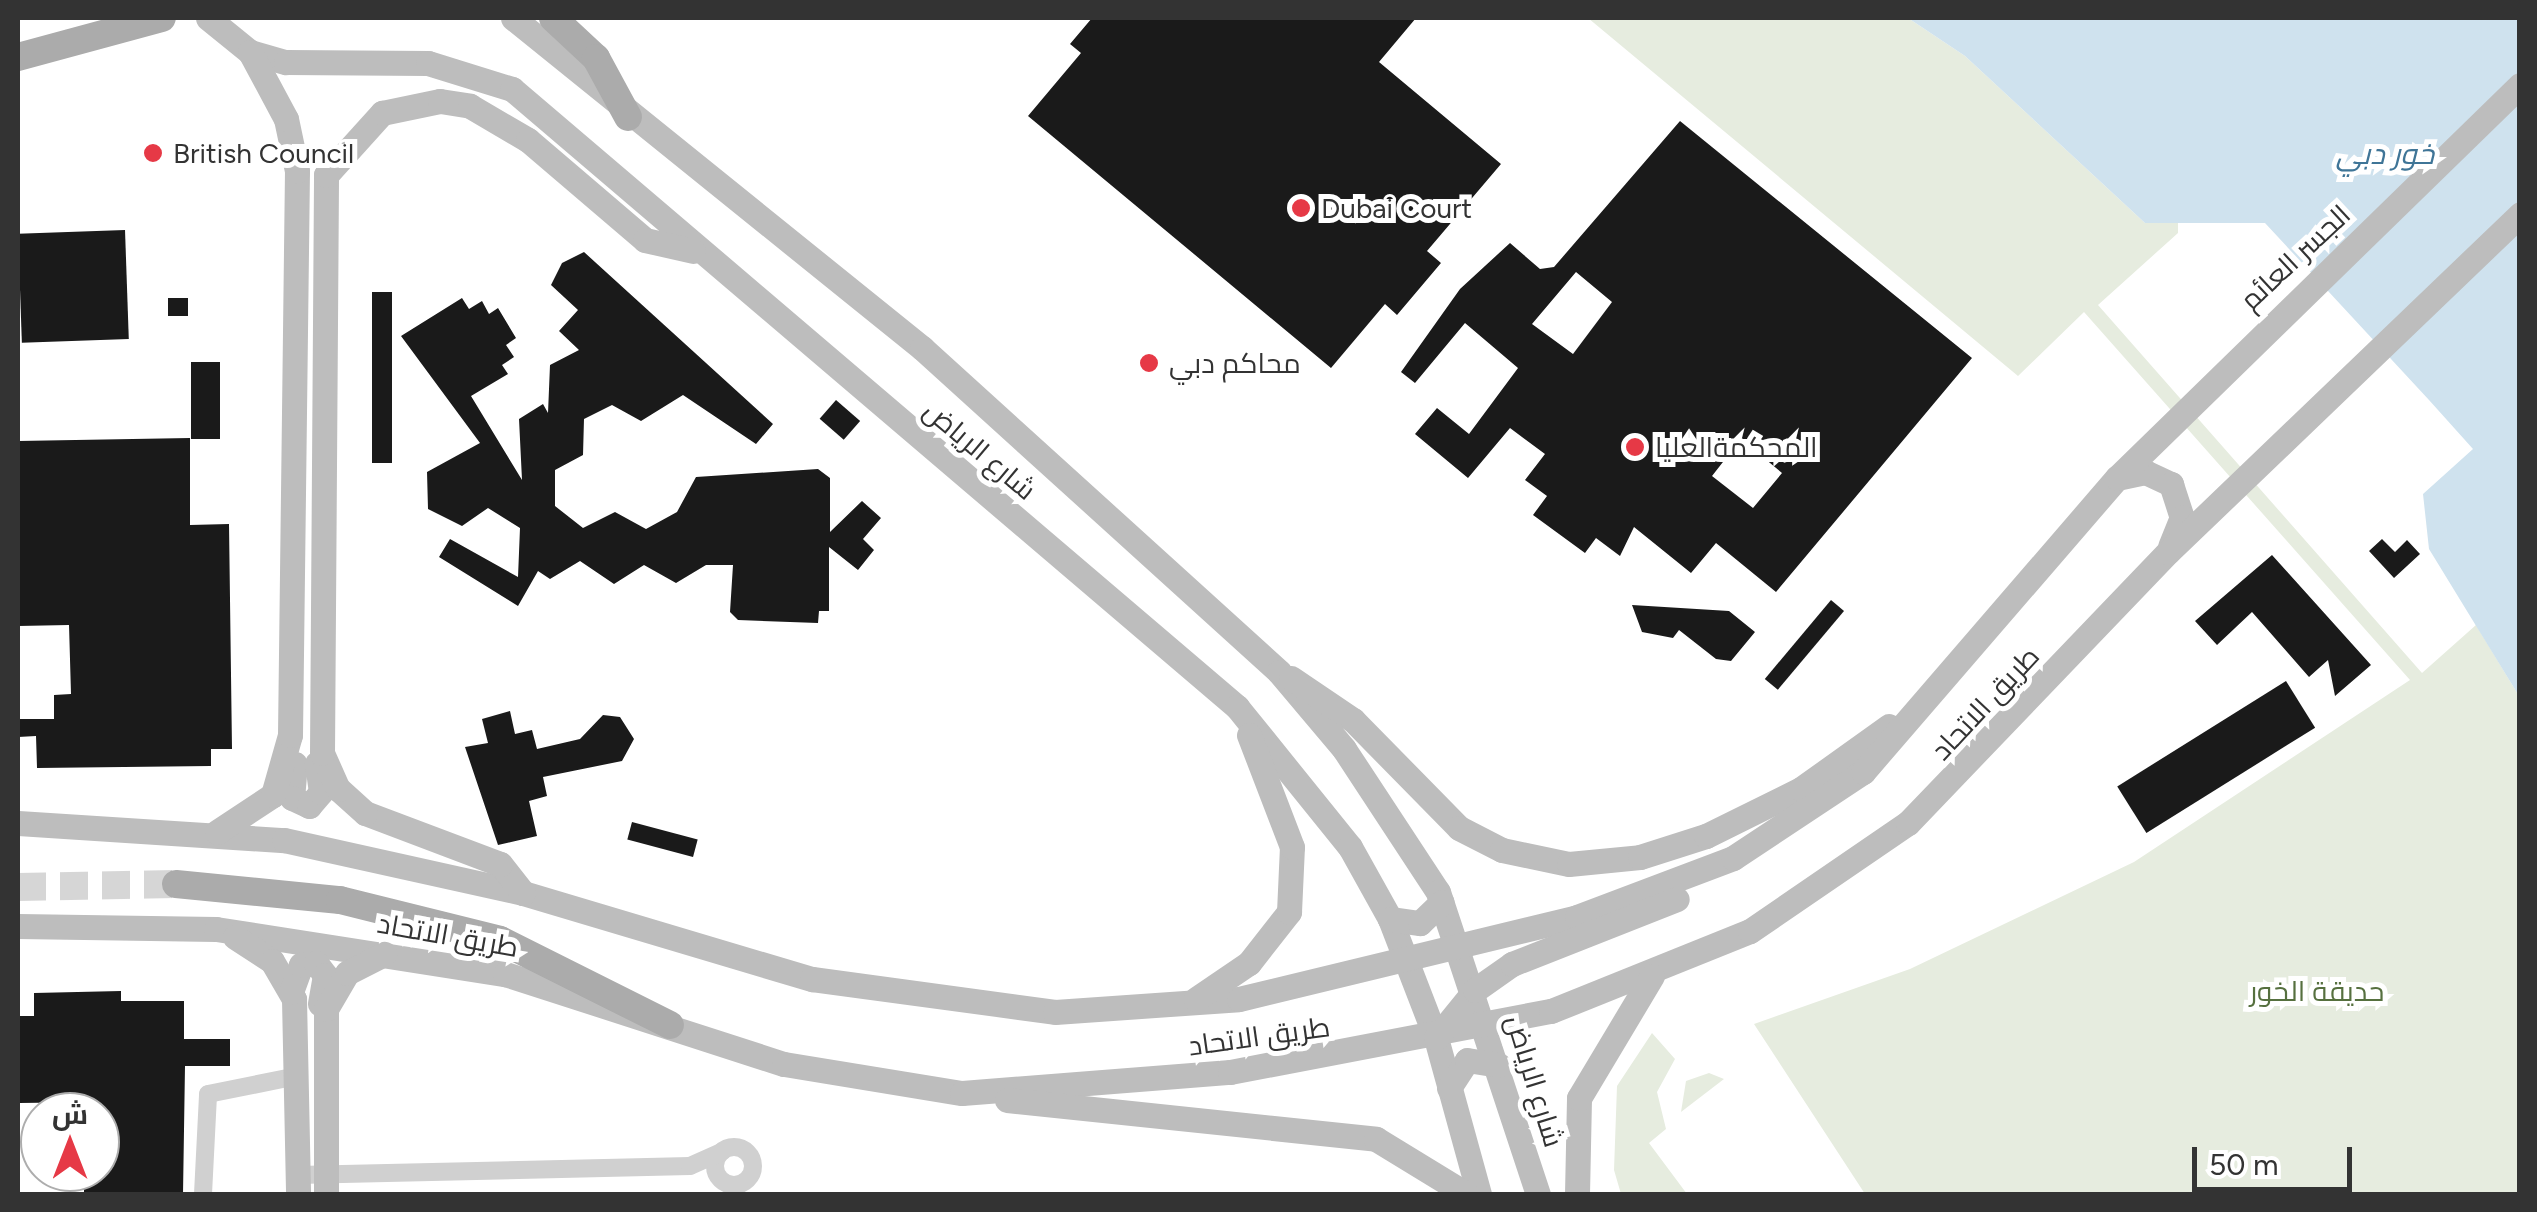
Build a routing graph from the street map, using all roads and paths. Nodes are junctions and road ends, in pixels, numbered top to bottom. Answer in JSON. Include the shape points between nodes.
{"nodes":[{"id":1,"x":162,"y":18,"type":"edge"},
{"id":2,"x":208,"y":18,"type":"edge"},
{"id":3,"x":513,"y":18,"type":"edge"},
{"id":4,"x":553,"y":18,"type":"edge"},
{"id":5,"x":250,"y":52,"type":"junction"},
{"id":6,"x":18,"y":58,"type":"edge"},
{"id":7,"x":2520,"y":85,"type":"edge"},
{"id":8,"x":628,"y":117,"type":"junction"},
{"id":9,"x":2520,"y":214,"type":"edge"},
{"id":10,"x":693,"y":251,"type":"junction"},
{"id":11,"x":2242,"y":348,"type":"joint"},
{"id":12,"x":2117,"y":478,"type":"junction"},
{"id":13,"x":2168,"y":552,"type":"junction"},
{"id":14,"x":1279,"y":672,"type":"junction"},
{"id":15,"x":1934,"y":694,"type":"junction"},
{"id":16,"x":1237,"y":708,"type":"junction"},
{"id":17,"x":290,"y":735,"type":"junction"},
{"id":18,"x":320,"y":740,"type":"junction"},
{"id":19,"x":18,"y":823,"type":"edge"},
{"id":20,"x":217,"y":832,"type":"junction"},
{"id":21,"x":1733,"y":858,"type":"junction"},
{"id":22,"x":176,"y":884,"type":"tunnel mouth"},
{"id":23,"x":522,"y":893,"type":"junction"},
{"id":24,"x":1442,"y":902,"type":"junction"},
{"id":25,"x":1390,"y":919,"type":"junction"},
{"id":26,"x":18,"y":926,"type":"edge"},
{"id":27,"x":216,"y":929,"type":"junction"},
{"id":28,"x":1460,"y":946,"type":"junction"},
{"id":29,"x":384,"y":954,"type":"junction"},
{"id":30,"x":1408,"y":958,"type":"junction"},
{"id":31,"x":1652,"y":975,"type":"junction"},
{"id":32,"x":1475,"y":990,"type":"junction"},
{"id":33,"x":291,"y":992,"type":"junction"},
{"id":34,"x":1165,"y":1010,"type":"junction"},
{"id":35,"x":670,"y":1025,"type":"junction"},
{"id":36,"x":1487,"y":1025,"type":"junction"},
{"id":37,"x":325,"y":1026,"type":"junction"},
{"id":38,"x":1436,"y":1038,"type":"junction"},
{"id":39,"x":1498,"y":1065,"type":"junction"},
{"id":40,"x":298,"y":1076,"type":"junction"},
{"id":41,"x":1449,"y":1088,"type":"junction"},
{"id":42,"x":962,"y":1093,"type":"junction"},
{"id":43,"x":722,"y":1152,"type":"junction"},
{"id":44,"x":690,"y":1166,"type":"junction"},
{"id":45,"x":720,"y":1183,"type":"edge"},
{"id":46,"x":326,"y":1184,"type":"edge"},
{"id":47,"x":298,"y":1185,"type":"edge"},
{"id":48,"x":747,"y":1186,"type":"edge"},
{"id":49,"x":202,"y":1194,"type":"edge"},
{"id":50,"x":1466,"y":1194,"type":"edge"},
{"id":51,"x":1479,"y":1194,"type":"edge"},
{"id":52,"x":1538,"y":1194,"type":"edge"},
{"id":53,"x":1577,"y":1194,"type":"edge"}],
"edges":[{"from":1,"to":6,"type":"main road"},
{"from":2,"to":5,"type":"main road","name":"شارع الرياض"},
{"from":3,"to":8,"type":"main road","name":"شارع الرياض"},
{"from":4,"to":8,"type":"main road","via":[[596,58]]},
{"from":5,"to":10,"type":"main road","name":"شارع الرياض","via":[[322,67],[458,67],[512,90]]},
{"from":5,"to":17,"type":"main road","via":[[286,120],[297,171]]},
{"from":7,"to":11,"type":"main road","name":"الجسر العائم"},
{"from":8,"to":14,"type":"main road","name":"شارع الرياض","via":[[922,348]]},
{"from":9,"to":13,"type":"main road","name":"طريق الاتحاد"},
{"from":10,"to":16,"type":"main road","name":"شارع الرياض"},
{"from":10,"to":18,"type":"main road","via":[[645,240],[528,140],[470,106],[440,101],[382,113],[338,153],[322,198]]},
{"from":11,"to":12,"type":"main road","name":"طريق الاتحاد"},
{"from":12,"to":13,"type":"main road","via":[[2145,472],[2171,484],[2182,518]]},
{"from":12,"to":15,"type":"main road","name":"طريق الاتحاد"},
{"from":13,"to":31,"type":"main road","name":"طريق الاتحاد","via":[[1896,833],[1816,894]]},
{"from":14,"to":15,"type":"main road","via":[[1353,720],[1458,828],[1502,850],[1569,864],[1673,849],[1754,814]]},
{"from":14,"to":24,"type":"main road","name":"شارع الرياض","via":[[1394,818]]},
{"from":15,"to":21,"type":"main road","name":"طريق الاتحاد","via":[[1863,772]]},
{"from":16,"to":25,"type":"main road","name":"شارع الرياض","via":[[1350,847]]},
{"from":16,"to":34,"type":"main road","via":[[1285,814],[1289,912],[1224,983]]},
{"from":17,"to":18,"type":"main road","via":[[292,798],[304,806],[319,798]]},
{"from":17,"to":20,"type":"main road","via":[[273,795]]},
{"from":18,"to":23,"type":"main road","via":[[327,772],[350,802],[500,864]]},
{"from":19,"to":20,"type":"main road","name":"طريق الاتحاد"},
{"from":20,"to":23,"type":"main road","name":"طريق الاتحاد"},
{"from":21,"to":28,"type":"main road","name":"طريق الاتحاد","via":[[1577,917]]},
{"from":21,"to":32,"type":"main road","via":[[1674,901],[1533,954]]},
{"from":22,"to":35,"type":"main road","via":[[340,900],[500,940]]},
{"from":23,"to":34,"type":"main road","name":"طريق الاتحاد","via":[[868,991],[1055,1012]]},
{"from":24,"to":25,"type":"main road","via":[[1420,923]]},
{"from":24,"to":28,"type":"main road","name":"شارع الرياض"},
{"from":25,"to":30,"type":"main road","name":"شارع الرياض"},
{"from":26,"to":27,"type":"main road","name":"طريق الاتحاد"},
{"from":27,"to":29,"type":"main road","name":"طريق الاتحاد"},
{"from":27,"to":33,"type":"main road","via":[[265,954]]},
{"from":28,"to":30,"type":"main road","name":"طريق الاتحاد"},
{"from":28,"to":32,"type":"main road","name":"شارع الرياض"},
{"from":29,"to":35,"type":"main road","name":"طريق الاتحاد","via":[[505,974]]},
{"from":29,"to":37,"type":"main road","via":[[338,982]]},
{"from":30,"to":34,"type":"main road","name":"طريق الاتحاد"},
{"from":30,"to":38,"type":"main road","name":"شارع الرياض"},
{"from":31,"to":36,"type":"main road","name":"طريق الاتحاد"},
{"from":31,"to":53,"type":"main road","via":[[1580,1098]]},
{"from":32,"to":36,"type":"main road","name":"شارع الرياض"},
{"from":32,"to":38,"type":"main road"},
{"from":33,"to":37,"type":"main road","via":[[301,965],[322,968]]},
{"from":33,"to":40,"type":"main road"},
{"from":35,"to":42,"type":"main road","name":"طريق الاتحاد","via":[[784,1064]]},
{"from":36,"to":38,"type":"main road","name":"طريق الاتحاد"},
{"from":36,"to":39,"type":"main road","name":"شارع الرياض"},
{"from":37,"to":46,"type":"main road"},
{"from":38,"to":41,"type":"main road","name":"شارع الرياض"},
{"from":38,"to":42,"type":"main road","name":"طريق الاتحاد","via":[[1230,1072]]},
{"from":39,"to":41,"type":"main road","via":[[1467,1060]]},
{"from":39,"to":52,"type":"main road","name":"شارع الرياض"},
{"from":40,"to":47,"type":"main road"},
{"from":40,"to":49,"type":"street","via":[[208,1094]]},
{"from":41,"to":51,"type":"main road","name":"شارع الرياض"},
{"from":42,"to":50,"type":"main road","via":[[1376,1138]]},
{"from":43,"to":44,"type":"street"},
{"from":43,"to":45,"type":"street"},
{"from":43,"to":48,"type":"street","via":[[747,1152]]},
{"from":44,"to":45,"type":"street"},
{"from":44,"to":46,"type":"street"},
{"from":45,"to":48,"type":"street"},
{"from":46,"to":47,"type":"street"}]}
